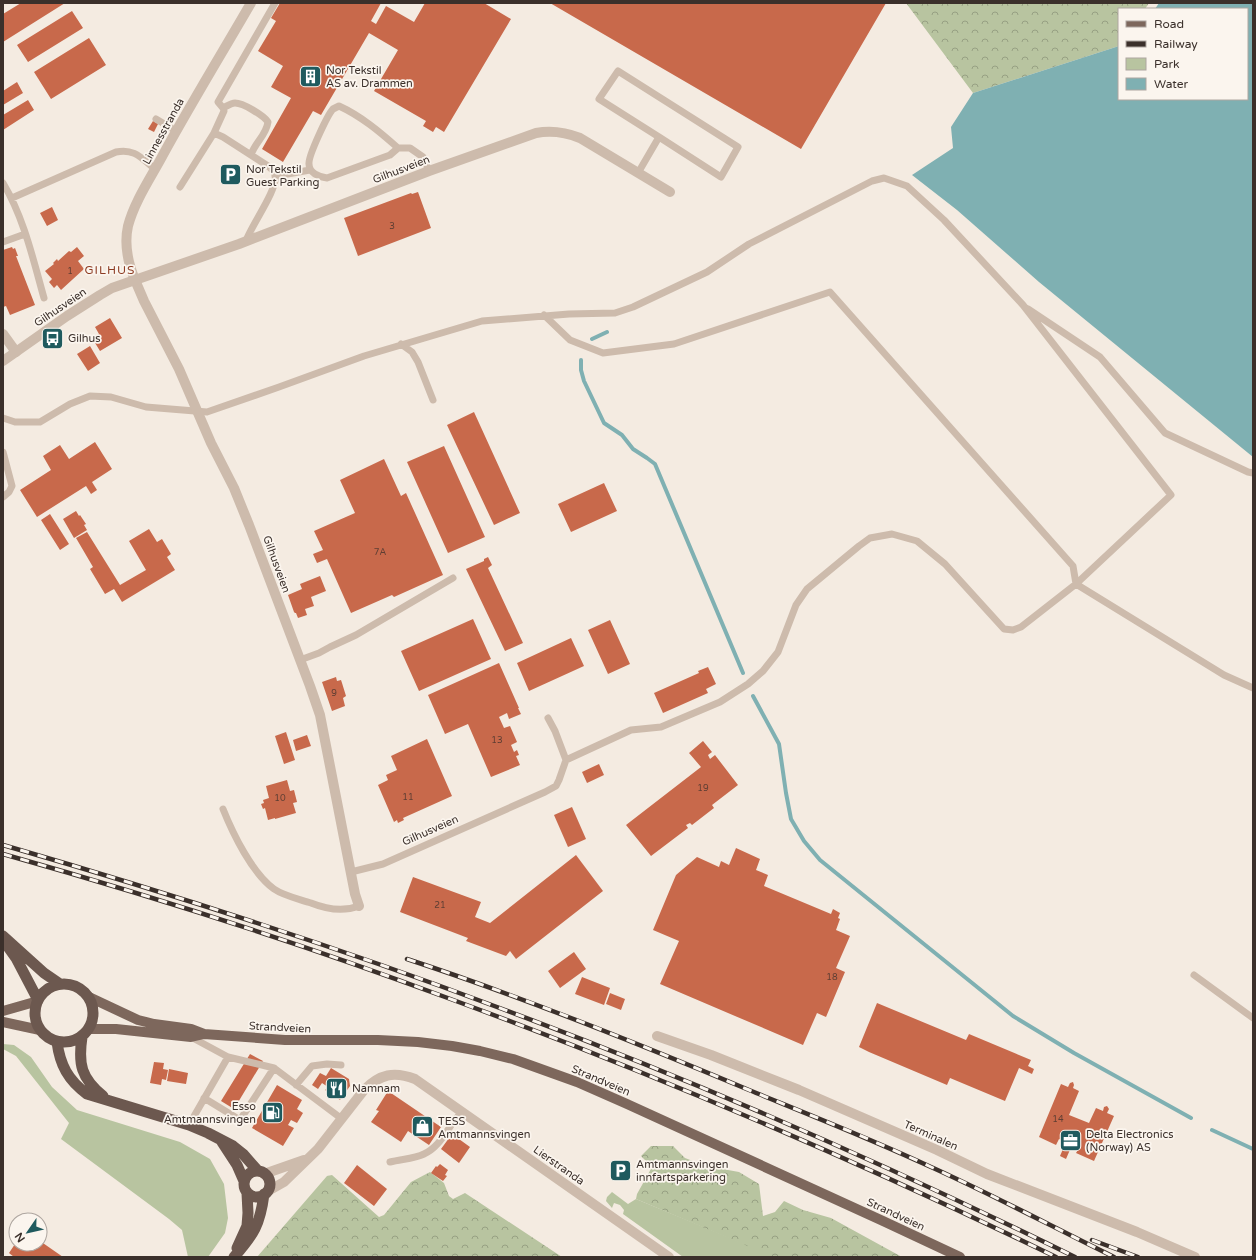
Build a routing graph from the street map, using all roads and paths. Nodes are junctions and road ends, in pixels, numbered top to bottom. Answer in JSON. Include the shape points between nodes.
{"nodes":[{"id":1,"x":250,"y":3,"type":"edge"},
{"id":2,"x":275,"y":3,"type":"edge"},
{"id":3,"x":223,"y":108,"type":"junction"},
{"id":4,"x":156,"y":119,"type":"dead end"},
{"id":5,"x":176,"y":131,"type":"junction"},
{"id":6,"x":214,"y":133,"type":"junction"},
{"id":7,"x":659,"y":137,"type":"junction"},
{"id":8,"x":398,"y":148,"type":"junction"},
{"id":9,"x":251,"y":155,"type":"junction"},
{"id":10,"x":155,"y":169,"type":"junction"},
{"id":11,"x":310,"y":170,"type":"junction"},
{"id":12,"x":429,"y":171,"type":"junction"},
{"id":13,"x":638,"y":173,"type":"junction"},
{"id":14,"x":276,"y":176,"type":"junction"},
{"id":15,"x":3,"y":183,"type":"edge"},
{"id":16,"x":180,"y":187,"type":"dead end"},
{"id":17,"x":670,"y":192,"type":"dead end"},
{"id":18,"x":12,"y":198,"type":"junction"},
{"id":19,"x":25,"y":234,"type":"junction"},
{"id":20,"x":246,"y":241,"type":"junction"},
{"id":21,"x":3,"y":242,"type":"edge"},
{"id":22,"x":135,"y":280,"type":"junction"},
{"id":23,"x":44,"y":298,"type":"dead end"},
{"id":24,"x":1023,"y":305,"type":"junction"},
{"id":25,"x":544,"y":315,"type":"junction"},
{"id":26,"x":3,"y":334,"type":"edge"},
{"id":27,"x":401,"y":344,"type":"junction"},
{"id":28,"x":16,"y":352,"type":"junction"},
{"id":29,"x":3,"y":361,"type":"edge"},
{"id":30,"x":433,"y":400,"type":"dead end"},
{"id":31,"x":197,"y":412,"type":"junction"},
{"id":32,"x":3,"y":418,"type":"edge"},
{"id":33,"x":3,"y":452,"type":"edge"},
{"id":34,"x":1253,"y":473,"type":"edge"},
{"id":35,"x":3,"y":497,"type":"edge"},
{"id":36,"x":453,"y":578,"type":"dead end"},
{"id":37,"x":1076,"y":584,"type":"junction"},
{"id":38,"x":300,"y":660,"type":"junction"},
{"id":39,"x":1253,"y":688,"type":"edge"},
{"id":40,"x":548,"y":718,"type":"dead end"},
{"id":41,"x":566,"y":760,"type":"junction"},
{"id":42,"x":223,"y":809,"type":"dead end"},
{"id":43,"x":351,"y":872,"type":"junction"},
{"id":44,"x":359,"y":906,"type":"joint"},
{"id":45,"x":3,"y":936,"type":"edge"},
{"id":46,"x":3,"y":940,"type":"edge"},
{"id":47,"x":1194,"y":974,"type":"dead end"},
{"id":48,"x":60,"y":984,"type":"junction"},
{"id":49,"x":89,"y":997,"type":"junction"},
{"id":50,"x":38,"y":1001,"type":"junction"},
{"id":51,"x":3,"y":1010,"type":"edge"},
{"id":52,"x":1253,"y":1018,"type":"edge"},
{"id":53,"x":3,"y":1022,"type":"edge"},
{"id":54,"x":40,"y":1030,"type":"junction"},
{"id":55,"x":86,"y":1033,"type":"junction"},
{"id":56,"x":204,"y":1034,"type":"junction"},
{"id":57,"x":658,"y":1036,"type":"dead end"},
{"id":58,"x":191,"y":1037,"type":"junction"},
{"id":59,"x":57,"y":1042,"type":"junction"},
{"id":60,"x":228,"y":1057,"type":"junction"},
{"id":61,"x":341,"y":1065,"type":"dead end"},
{"id":62,"x":274,"y":1068,"type":"junction"},
{"id":63,"x":296,"y":1085,"type":"junction"},
{"id":64,"x":204,"y":1098,"type":"junction"},
{"id":65,"x":106,"y":1099,"type":"junction"},
{"id":66,"x":462,"y":1112,"type":"junction"},
{"id":67,"x":342,"y":1119,"type":"junction"},
{"id":68,"x":189,"y":1124,"type":"junction"},
{"id":69,"x":222,"y":1141,"type":"junction"},
{"id":70,"x":310,"y":1157,"type":"junction"},
{"id":71,"x":390,"y":1162,"type":"dead end"},
{"id":72,"x":261,"y":1173,"type":"junction"},
{"id":73,"x":244,"y":1181,"type":"junction"},
{"id":74,"x":266,"y":1192,"type":"junction"},
{"id":75,"x":247,"y":1193,"type":"junction"},
{"id":76,"x":233,"y":1257,"type":"edge"},
{"id":77,"x":669,"y":1257,"type":"edge"},
{"id":78,"x":960,"y":1257,"type":"edge"},
{"id":79,"x":1195,"y":1257,"type":"edge"}],
"edges":[{"from":1,"to":5,"type":"street","name":"Linnesstranda"},
{"from":2,"to":3,"type":"lane","via":[[218,102]]},
{"from":3,"to":6,"type":"lane","via":[[222,117]]},
{"from":3,"to":9,"type":"lane","via":[[236,103],[242,104],[268,122],[267,129]]},
{"from":4,"to":5,"type":"lane"},
{"from":5,"to":10,"type":"street","name":"Linnesstranda"},
{"from":6,"to":9,"type":"lane"},
{"from":6,"to":16,"type":"lane"},
{"from":7,"to":7,"type":"lane","via":[[599,99],[618,70],[738,147],[721,177]]},
{"from":7,"to":13,"type":"lane"},
{"from":8,"to":11,"type":"lane","via":[[390,155],[327,178]]},
{"from":8,"to":11,"type":"lane","via":[[368,123],[339,106],[332,109],[314,145],[308,164]]},
{"from":8,"to":12,"type":"lane","via":[[410,148],[423,157]]},
{"from":9,"to":14,"type":"lane","via":[[273,170]]},
{"from":10,"to":18,"type":"lane","via":[[135,153],[123,150]]},
{"from":10,"to":22,"type":"street","name":"Linnesstranda","via":[[128,226],[128,258]]},
{"from":11,"to":14,"type":"lane"},
{"from":12,"to":13,"type":"street","name":"Gilhusveien","via":[[536,133],[555,131],[580,138]]},
{"from":12,"to":20,"type":"street","name":"Gilhusveien"},
{"from":13,"to":17,"type":"street","name":"Gilhusveien"},
{"from":14,"to":20,"type":"lane","via":[[270,194]]},
{"from":15,"to":18,"type":"lane"},
{"from":18,"to":19,"type":"lane"},
{"from":19,"to":21,"type":"lane"},
{"from":19,"to":23,"type":"lane"},
{"from":20,"to":22,"type":"street","name":"Gilhusveien"},
{"from":22,"to":28,"type":"street","name":"Gilhusveien","via":[[100,295]]},
{"from":22,"to":31,"type":"street","name":"Gilhusveien"},
{"from":24,"to":25,"type":"lane","via":[[944,220],[906,186],[884,178],[872,181],[750,244],[707,272],[633,307],[615,312]]},
{"from":24,"to":34,"type":"lane","via":[[1100,357],[1165,433]]},
{"from":24,"to":37,"type":"lane","via":[[1171,495]]},
{"from":25,"to":27,"type":"lane","via":[[482,321]]},
{"from":25,"to":37,"type":"lane","via":[[570,340],[603,353],[674,344],[830,292],[1073,566]]},
{"from":26,"to":28,"type":"street"},
{"from":27,"to":30,"type":"lane","via":[[412,352],[418,362]]},
{"from":27,"to":31,"type":"lane","via":[[207,412]]},
{"from":28,"to":29,"type":"street","name":"Gilhusveien"},
{"from":31,"to":32,"type":"lane","via":[[146,407],[112,397],[90,396],[70,404],[40,422],[15,422]]},
{"from":31,"to":38,"type":"street","name":"Gilhusveien","via":[[250,525]]},
{"from":33,"to":35,"type":"lane","via":[[12,486]]},
{"from":36,"to":38,"type":"lane","via":[[356,635]]},
{"from":37,"to":39,"type":"lane","via":[[1224,675]]},
{"from":37,"to":41,"type":"lane","via":[[1021,627],[1004,630],[945,564],[917,541],[892,534],[870,538],[807,589],[796,605],[778,652],[763,671],[748,684],[720,702],[661,727],[631,730]]},
{"from":38,"to":43,"type":"street","name":"Gilhusveien","via":[[320,715]]},
{"from":40,"to":41,"type":"lane"},
{"from":41,"to":43,"type":"lane","name":"Gilhusveien","via":[[556,786],[533,798],[382,864]]},
{"from":42,"to":44,"type":"lane","via":[[238,842],[256,870],[274,890],[330,908],[342,910]]},
{"from":43,"to":44,"type":"street","name":"Gilhusveien"},
{"from":45,"to":48,"type":"highway"},
{"from":46,"to":50,"type":"highway","via":[[16,958]]},
{"from":47,"to":52,"type":"lane"},
{"from":48,"to":49,"type":"highway","via":[[73,985]]},
{"from":48,"to":50,"type":"highway","via":[[47,989]]},
{"from":49,"to":55,"type":"highway","via":[[94,1013],[93,1021]]},
{"from":49,"to":56,"type":"main road","name":"Strandveien","via":[[138,1020],[191,1029]]},
{"from":50,"to":51,"type":"main road"},
{"from":50,"to":54,"type":"highway","via":[[35,1013]]},
{"from":53,"to":54,"type":"main road"},
{"from":54,"to":59,"type":"highway"},
{"from":55,"to":58,"type":"main road","name":"Strandveien","via":[[116,1029]]},
{"from":55,"to":59,"type":"highway","via":[[70,1042]]},
{"from":55,"to":65,"type":"highway","via":[[80,1059],[84,1074],[92,1087]]},
{"from":56,"to":58,"type":"main road","name":"Strandveien"},
{"from":56,"to":78,"type":"main road","name":"Strandveien","via":[[285,1040],[418,1042],[480,1051],[513,1059],[577,1082],[634,1107]]},
{"from":57,"to":79,"type":"street","name":"Terminalen","via":[[812,1096],[987,1174],[1138,1232]]},
{"from":58,"to":60,"type":"lane"},
{"from":59,"to":65,"type":"highway","via":[[61,1060],[70,1078],[87,1094]]},
{"from":60,"to":62,"type":"lane"},
{"from":60,"to":64,"type":"lane"},
{"from":61,"to":63,"type":"lane","via":[[312,1066]]},
{"from":62,"to":63,"type":"lane"},
{"from":62,"to":64,"type":"lane","via":[[240,1120]]},
{"from":63,"to":67,"type":"lane"},
{"from":64,"to":68,"type":"lane"},
{"from":65,"to":68,"type":"highway"},
{"from":66,"to":67,"type":"street","name":"Lierstranda","via":[[415,1079],[397,1074],[387,1075],[370,1084]]},
{"from":66,"to":71,"type":"lane","via":[[439,1143],[425,1154]]},
{"from":66,"to":77,"type":"street","name":"Lierstranda"},
{"from":67,"to":70,"type":"street","name":"Lierstranda"},
{"from":68,"to":69,"type":"highway"},
{"from":69,"to":72,"type":"highway","via":[[243,1154]]},
{"from":69,"to":73,"type":"highway"},
{"from":70,"to":72,"type":"street","name":"Lierstranda"},
{"from":70,"to":74,"type":"street","name":"Lierstranda","via":[[284,1182]]},
{"from":72,"to":73,"type":"highway","via":[[249,1174]]},
{"from":72,"to":74,"type":"highway","via":[[269,1181]]},
{"from":73,"to":75,"type":"highway"},
{"from":74,"to":75,"type":"highway","via":[[255,1197]]},
{"from":74,"to":76,"type":"highway","via":[[258,1224],[249,1240]]},
{"from":75,"to":76,"type":"highway","via":[[247,1226]]}]}
